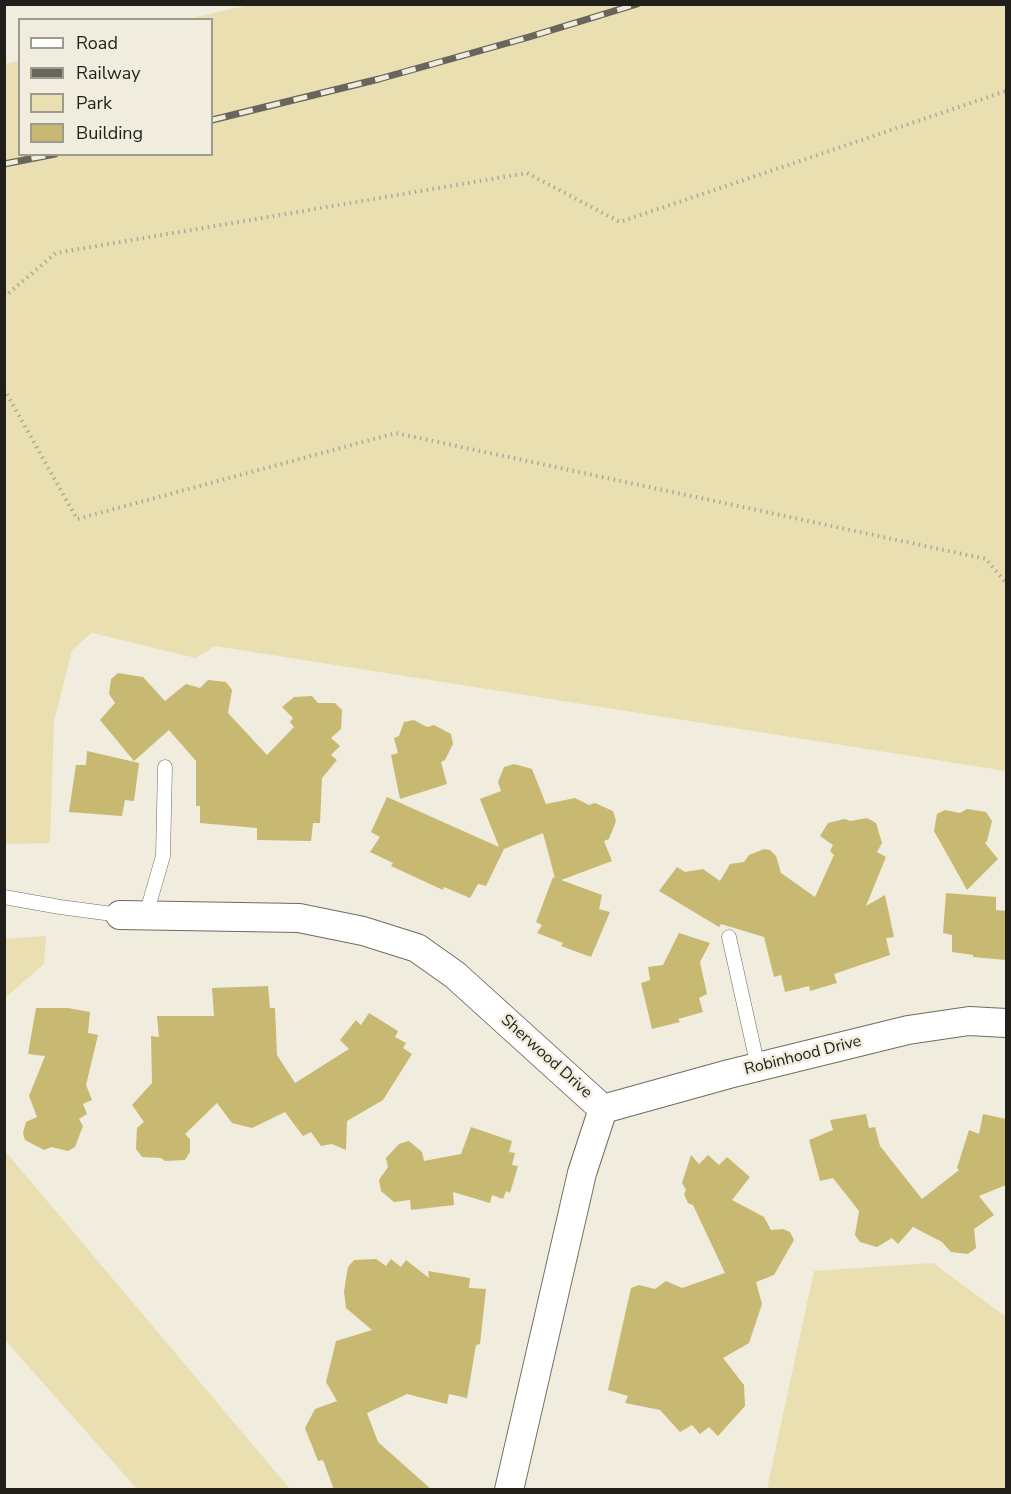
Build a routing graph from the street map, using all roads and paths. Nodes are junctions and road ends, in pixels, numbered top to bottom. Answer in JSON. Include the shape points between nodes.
{"nodes":[{"id":1,"x":1006,"y":91,"type":"edge"},
{"id":2,"x":4,"y":297,"type":"edge"},
{"id":3,"x":4,"y":389,"type":"edge"},
{"id":4,"x":1006,"y":584,"type":"edge"},
{"id":5,"x":165,"y":767,"type":"dead end"},
{"id":6,"x":4,"y":897,"type":"edge"},
{"id":7,"x":133,"y":915,"type":"junction"},
{"id":8,"x":729,"y":938,"type":"dead end"},
{"id":9,"x":1006,"y":1023,"type":"edge"},
{"id":10,"x":758,"y":1067,"type":"junction"},
{"id":11,"x":603,"y":1109,"type":"junction"},
{"id":12,"x":509,"y":1490,"type":"edge"}],
"edges":[{"from":1,"to":2,"type":"path","via":[[620,222],[527,173],[56,253]]},
{"from":3,"to":4,"type":"path","via":[[76,519],[396,433],[986,559]]},
{"from":5,"to":7,"type":"lane","via":[[163,856],[157,881]]},
{"from":6,"to":7,"type":"lane"},
{"from":7,"to":11,"type":"street","name":"Sherwood Drive","via":[[299,918],[363,931],[417,948],[455,975]]},
{"from":8,"to":10,"type":"lane"},
{"from":9,"to":10,"type":"street","name":"Robinhood Drive","via":[[969,1021],[908,1030]]},
{"from":10,"to":11,"type":"street","name":"Robinhood Drive"},
{"from":11,"to":12,"type":"street","name":"Sherwood Drive","via":[[582,1173]]}]}
